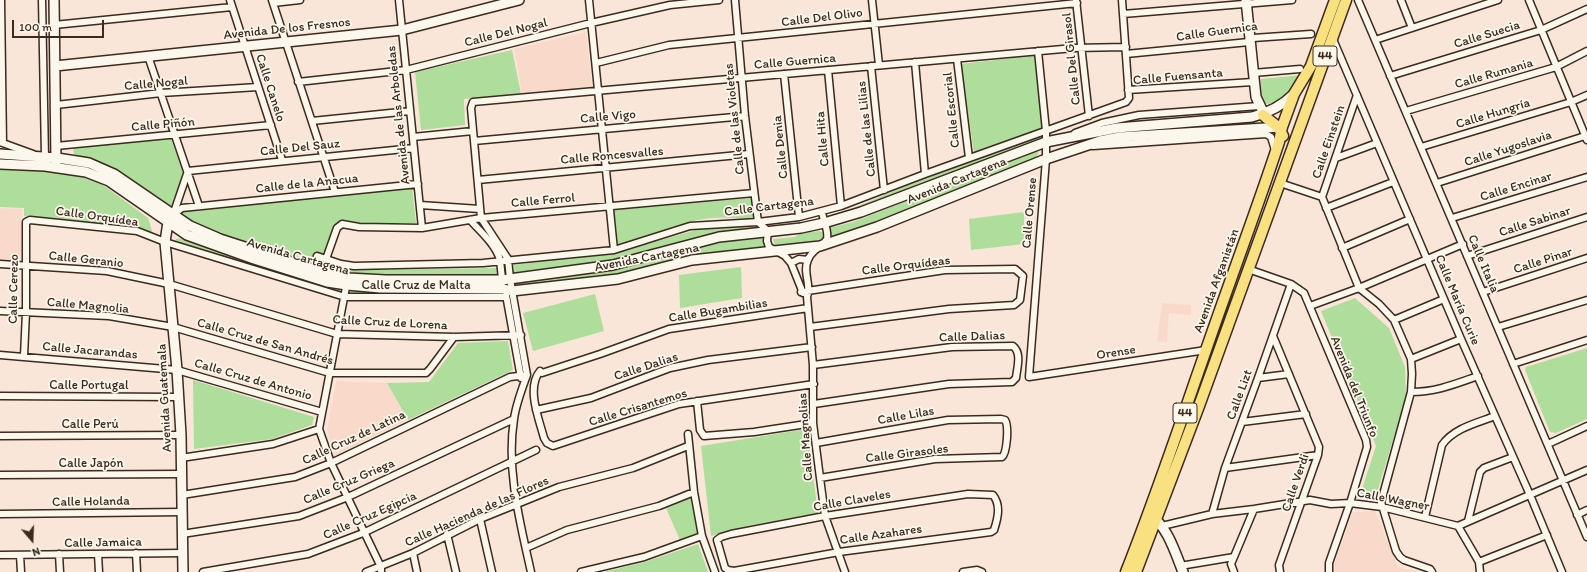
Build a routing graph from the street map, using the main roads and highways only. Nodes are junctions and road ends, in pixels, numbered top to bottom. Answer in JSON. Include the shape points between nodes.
{"nodes":[{"id":1,"x":1335,"y":0,"type":"edge"},
{"id":2,"x":1346,"y":0,"type":"edge"},
{"id":3,"x":1261,"y":110,"type":"road end"},
{"id":4,"x":1304,"y":112,"type":"junction"},
{"id":5,"x":1279,"y":131,"type":"junction"},
{"id":6,"x":1280,"y":183,"type":"junction"},
{"id":7,"x":1249,"y":231,"type":"junction"},
{"id":8,"x":1248,"y":269,"type":"junction"},
{"id":9,"x":1156,"y":520,"type":"junction"},
{"id":10,"x":1126,"y":572,"type":"edge"},
{"id":11,"x":1136,"y":572,"type":"edge"}],
"edges":[{"from":1,"to":5,"type":"main road","name":"Avenida Afganistán","number":"44","via":[[1311,66],[1294,94]]},
{"from":2,"to":4,"type":"main road","name":"Avenida Afganistán","number":"44"},
{"from":3,"to":5,"type":"main road"},
{"from":4,"to":5,"type":"main road","via":[[1291,125]]},
{"from":4,"to":6,"type":"main road","name":"Avenida Afganistán","number":"44"},
{"from":5,"to":6,"type":"main road","via":[[1286,149]]},
{"from":5,"to":7,"type":"main road","name":"Avenida Afganistán","number":"44","via":[[1276,154]]},
{"from":6,"to":8,"type":"main road","name":"Avenida Afganistán","number":"44"},
{"from":7,"to":8,"type":"main road","via":[[1250,237],[1243,259]]},
{"from":7,"to":9,"type":"main road","name":"Avenida Afganistán","number":"44","via":[[1206,350]]},
{"from":8,"to":9,"type":"main road","name":"Avenida Afganistán","number":"44"},
{"from":9,"to":10,"type":"main road","name":"Avenida Afganistán","number":"44"},
{"from":9,"to":11,"type":"main road","name":"Avenida Afganistán","number":"44"}]}
